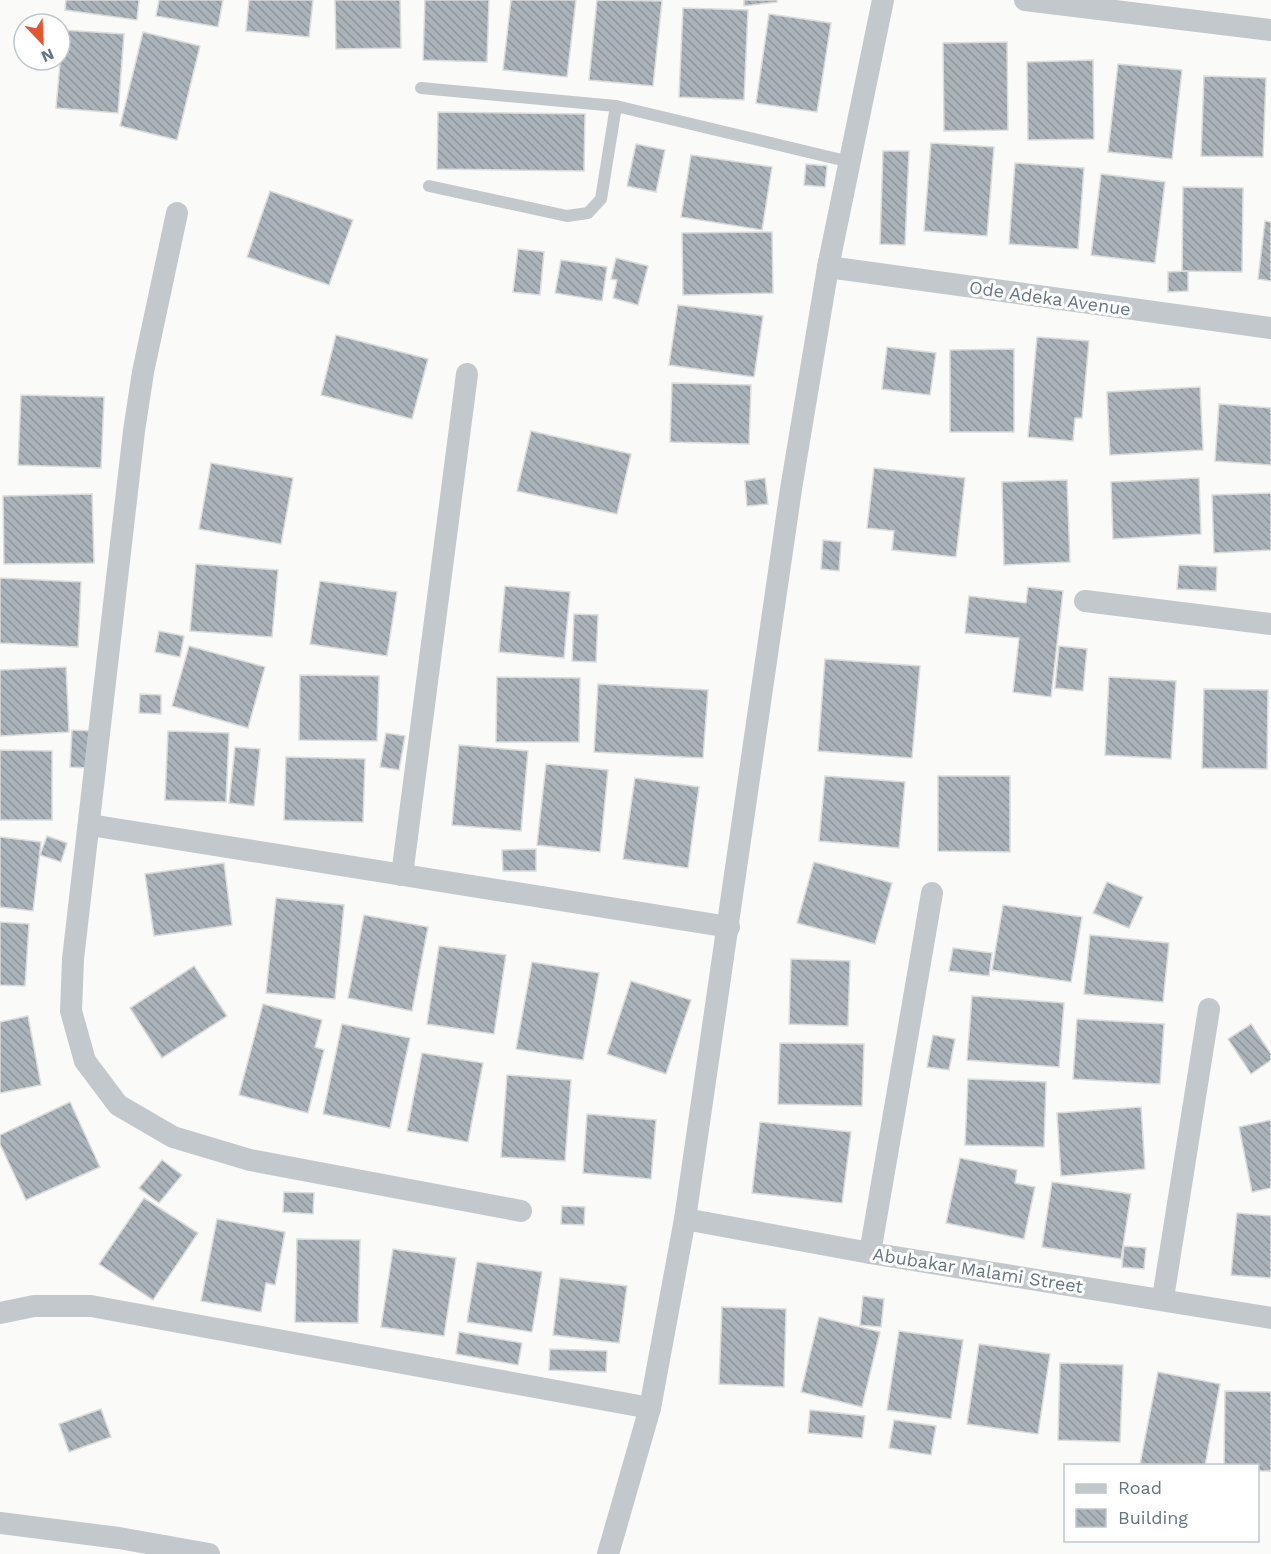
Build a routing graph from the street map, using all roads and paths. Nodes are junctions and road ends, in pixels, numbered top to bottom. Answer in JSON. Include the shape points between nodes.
{"nodes":[{"id":1,"x":883,"y":0,"type":"edge"},
{"id":2,"x":1024,"y":0,"type":"edge"},
{"id":3,"x":1271,"y":30,"type":"edge"},
{"id":4,"x":422,"y":88,"type":"dead end"},
{"id":5,"x":616,"y":106,"type":"junction"},
{"id":6,"x":850,"y":162,"type":"junction"},
{"id":7,"x":429,"y":186,"type":"dead end"},
{"id":8,"x":177,"y":213,"type":"dead end"},
{"id":9,"x":828,"y":267,"type":"junction"},
{"id":10,"x":1271,"y":328,"type":"edge"},
{"id":11,"x":467,"y":374,"type":"dead end"},
{"id":12,"x":1085,"y":601,"type":"dead end"},
{"id":13,"x":1271,"y":624,"type":"edge"},
{"id":14,"x":90,"y":825,"type":"junction"},
{"id":15,"x":402,"y":874,"type":"junction"},
{"id":16,"x":932,"y":893,"type":"dead end"},
{"id":17,"x":729,"y":927,"type":"junction"},
{"id":18,"x":1209,"y":1009,"type":"dead end"},
{"id":19,"x":521,"y":1210,"type":"dead end"},
{"id":20,"x":685,"y":1219,"type":"junction"},
{"id":21,"x":870,"y":1253,"type":"junction"},
{"id":22,"x":1163,"y":1298,"type":"junction"},
{"id":23,"x":0,"y":1313,"type":"edge"},
{"id":24,"x":1271,"y":1318,"type":"edge"},
{"id":25,"x":650,"y":1408,"type":"junction"},
{"id":26,"x":0,"y":1523,"type":"edge"},
{"id":27,"x":209,"y":1554,"type":"edge"},
{"id":28,"x":608,"y":1554,"type":"edge"}],
"edges":[{"from":1,"to":6,"type":"street"},
{"from":2,"to":3,"type":"street"},
{"from":4,"to":5,"type":"lane"},
{"from":5,"to":6,"type":"lane"},
{"from":5,"to":7,"type":"lane","via":[[601,199],[588,213],[567,216]]},
{"from":6,"to":9,"type":"street"},
{"from":8,"to":14,"type":"street","via":[[134,431]]},
{"from":9,"to":10,"type":"street","name":"Ode Adeka Avenue"},
{"from":9,"to":17,"type":"street","via":[[791,489]]},
{"from":11,"to":15,"type":"street"},
{"from":12,"to":13,"type":"street"},
{"from":14,"to":15,"type":"street"},
{"from":14,"to":19,"type":"street","via":[[73,959],[71,1011],[85,1061],[118,1105],[173,1137],[250,1160]]},
{"from":15,"to":17,"type":"street"},
{"from":16,"to":21,"type":"street"},
{"from":17,"to":20,"type":"street"},
{"from":18,"to":22,"type":"street"},
{"from":20,"to":21,"type":"street","name":"Abubakar Malami Street"},
{"from":20,"to":25,"type":"street"},
{"from":21,"to":22,"type":"street","name":"Abubakar Malami Street"},
{"from":22,"to":24,"type":"street","name":"Abubakar Malami Street"},
{"from":23,"to":25,"type":"street","via":[[34,1306],[91,1306]]},
{"from":25,"to":28,"type":"street"},
{"from":26,"to":27,"type":"street"}]}
